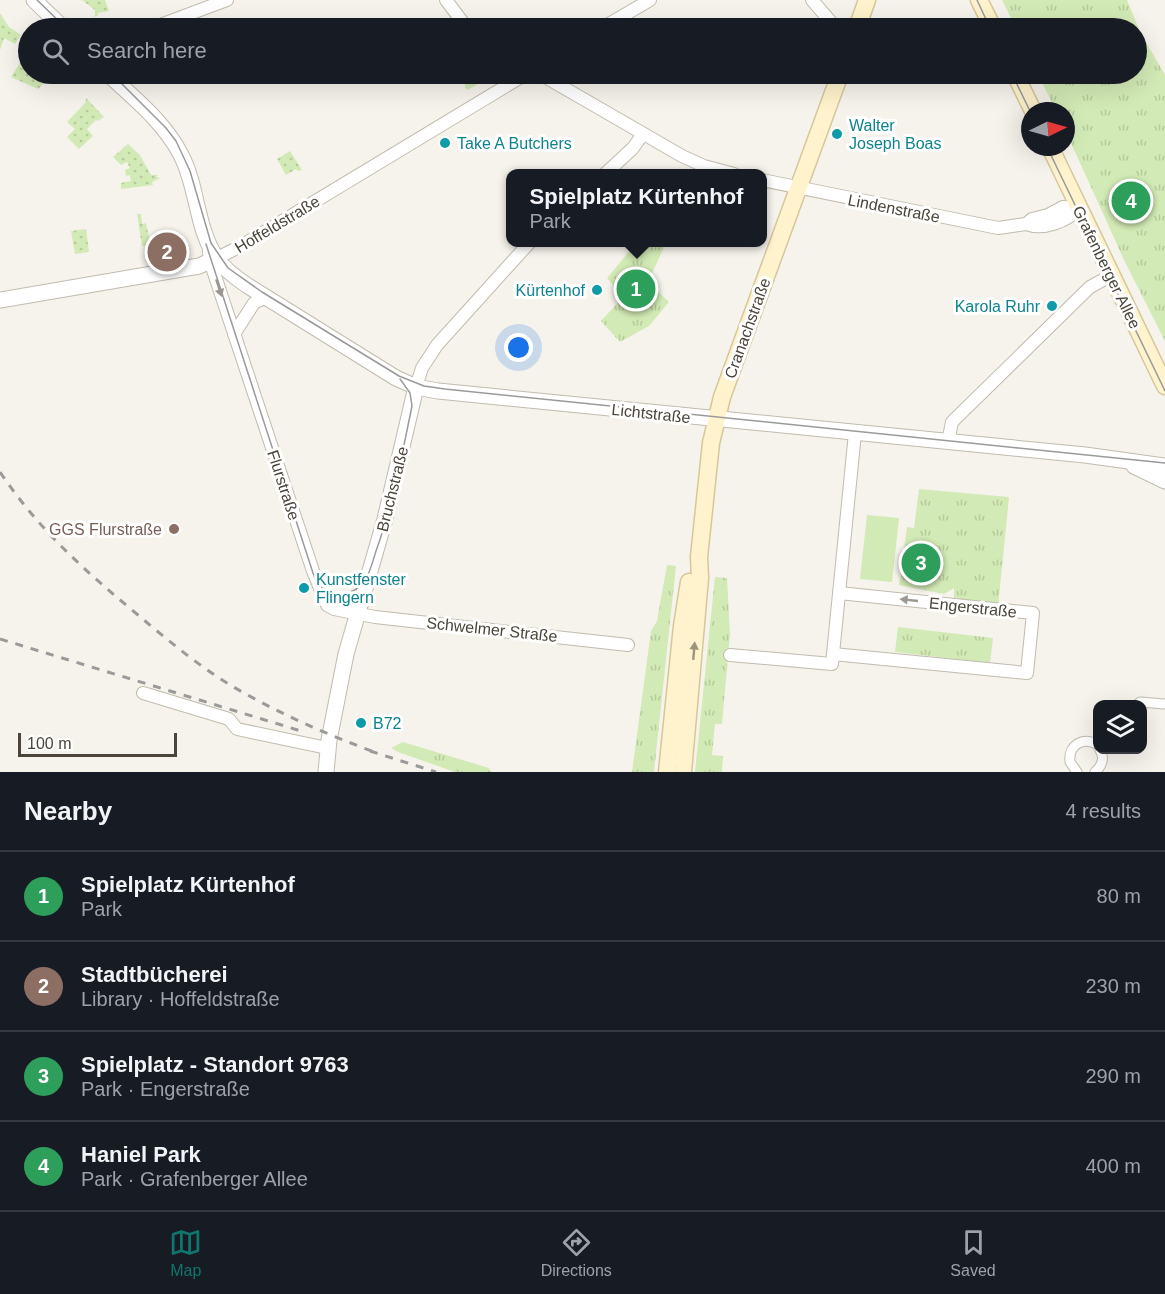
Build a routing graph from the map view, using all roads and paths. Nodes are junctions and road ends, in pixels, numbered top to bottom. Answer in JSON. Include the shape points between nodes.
{"nodes":[{"id":1,"x":34,"y":0,"type":"edge"},
{"id":2,"x":227,"y":0,"type":"edge"},
{"id":3,"x":446,"y":0,"type":"edge"},
{"id":4,"x":650,"y":0,"type":"edge"},
{"id":5,"x":812,"y":0,"type":"edge"},
{"id":6,"x":867,"y":0,"type":"edge"},
{"id":7,"x":979,"y":0,"type":"edge"},
{"id":8,"x":53,"y":18,"type":"edge"},
{"id":9,"x":179,"y":18,"type":"edge"},
{"id":10,"x":460,"y":18,"type":"edge"},
{"id":11,"x":619,"y":18,"type":"edge"},
{"id":12,"x":827,"y":18,"type":"edge"},
{"id":13,"x":860,"y":18,"type":"edge"},
{"id":14,"x":988,"y":18,"type":"edge"},
{"id":15,"x":118,"y":84,"type":"edge"},
{"id":16,"x":509,"y":84,"type":"edge"},
{"id":17,"x":557,"y":84,"type":"edge"},
{"id":18,"x":836,"y":84,"type":"edge"},
{"id":19,"x":1020,"y":84,"type":"edge"},
{"id":20,"x":1029,"y":102,"type":"edge"},
{"id":21,"x":643,"y":134,"type":"junction"},
{"id":22,"x":1054,"y":156,"type":"edge"},
{"id":23,"x":610,"y":169,"type":"edge"},
{"id":24,"x":715,"y":169,"type":"edge"},
{"id":25,"x":767,"y":181,"type":"edge"},
{"id":26,"x":798,"y":188,"type":"junction"},
{"id":27,"x":1079,"y":209,"type":"junction"},
{"id":28,"x":526,"y":247,"type":"edge"},
{"id":29,"x":214,"y":260,"type":"junction"},
{"id":30,"x":1112,"y":275,"type":"junction"},
{"id":31,"x":266,"y":297,"type":"junction"},
{"id":32,"x":0,"y":300,"type":"edge"},
{"id":33,"x":234,"y":334,"type":"junction"},
{"id":34,"x":1165,"y":386,"type":"edge"},
{"id":35,"x":416,"y":387,"type":"junction"},
{"id":36,"x":717,"y":419,"type":"junction"},
{"id":37,"x":855,"y":433,"type":"junction"},
{"id":38,"x":948,"y":442,"type":"junction"},
{"id":39,"x":1123,"y":461,"type":"junction"},
{"id":40,"x":1164,"y":465,"type":"edge"},
{"id":41,"x":1165,"y":481,"type":"edge"},
{"id":42,"x":699,"y":557,"type":"junction"},
{"id":43,"x":839,"y":593,"type":"junction"},
{"id":44,"x":357,"y":613,"type":"junction"},
{"id":45,"x":628,"y":645,"type":"dead end"},
{"id":46,"x":833,"y":654,"type":"junction"},
{"id":47,"x":730,"y":655,"type":"dead end"},
{"id":48,"x":677,"y":676,"type":"junction"},
{"id":49,"x":143,"y":693,"type":"dead end"},
{"id":50,"x":1147,"y":703,"type":"edge"},
{"id":51,"x":1165,"y":704,"type":"edge"},
{"id":52,"x":1093,"y":743,"type":"edge"},
{"id":53,"x":327,"y":748,"type":"junction"},
{"id":54,"x":1102,"y":754,"type":"edge"},
{"id":55,"x":326,"y":772,"type":"edge"},
{"id":56,"x":667,"y":772,"type":"edge"},
{"id":57,"x":672,"y":772,"type":"edge"},
{"id":58,"x":683,"y":772,"type":"edge"},
{"id":59,"x":1077,"y":772,"type":"edge"},
{"id":60,"x":1095,"y":772,"type":"edge"}],
"edges":[{"from":1,"to":8,"type":"street"},
{"from":2,"to":9,"type":"street"},
{"from":3,"to":10,"type":"street"},
{"from":4,"to":11,"type":"street"},
{"from":5,"to":12,"type":"street"},
{"from":6,"to":13,"type":"main road"},
{"from":7,"to":14,"type":"main road"},
{"from":15,"to":29,"type":"street","name":"Flurstraße","via":[[176,146],[187,167]]},
{"from":16,"to":29,"type":"street","name":"Hoffeldstraße"},
{"from":17,"to":21,"type":"street"},
{"from":18,"to":26,"type":"main road","name":"Cranachstraße"},
{"from":19,"to":20,"type":"main road"},
{"from":21,"to":23,"type":"street"},
{"from":21,"to":24,"type":"street"},
{"from":22,"to":27,"type":"main road","name":"Grafenberger Allee"},
{"from":25,"to":26,"type":"street","name":"Lindenstraße"},
{"from":26,"to":27,"type":"street","name":"Lindenstraße","via":[[998,228],[1026,224],[1034,227],[1067,220]]},
{"from":26,"to":36,"type":"main road","name":"Cranachstraße"},
{"from":27,"to":30,"type":"main road","name":"Grafenberger Allee"},
{"from":28,"to":35,"type":"street","name":"Bruchstraße","via":[[437,345],[424,363]]},
{"from":29,"to":31,"type":"street","name":"Lichtstraße"},
{"from":29,"to":32,"type":"street","name":"Hoffeldstraße","via":[[199,266]]},
{"from":29,"to":33,"type":"street","name":"Flurstraße","one_way":true},
{"from":30,"to":34,"type":"main road","name":"Grafenberger Allee"},
{"from":30,"to":38,"type":"street","via":[[1090,287],[952,423]]},
{"from":31,"to":33,"type":"street","via":[[254,303]]},
{"from":31,"to":35,"type":"street","name":"Lichtstraße","via":[[390,375]]},
{"from":33,"to":44,"type":"street","name":"Flurstraße","via":[[322,596],[330,608]]},
{"from":35,"to":36,"type":"street","name":"Lichtstraße"},
{"from":35,"to":44,"type":"street","name":"Bruchstraße","via":[[385,519]]},
{"from":36,"to":37,"type":"street","name":"Lichtstraße"},
{"from":36,"to":42,"type":"main road","name":"Cranachstraße"},
{"from":37,"to":38,"type":"street","name":"Lichtstraße"},
{"from":37,"to":43,"type":"street"},
{"from":38,"to":39,"type":"street","name":"Lichtstraße"},
{"from":39,"to":40,"type":"street","name":"Lichtstraße"},
{"from":39,"to":41,"type":"street"},
{"from":42,"to":48,"type":"main road","name":"Cranachstraße","via":[[690,576]]},
{"from":58,"to":42,"type":"main road","name":"Cranachstraße","one_way":true},
{"from":43,"to":46,"type":"street"},
{"from":46,"to":43,"type":"street","name":"Engerstraße","one_way":true,"via":[[1027,673],[1033,614]]},
{"from":44,"to":45,"type":"street","name":"Schwelmer Straße"},
{"from":44,"to":53,"type":"street","name":"Bruchstraße"},
{"from":46,"to":47,"type":"street","name":"Engerstraße","via":[[832,664]]},
{"from":48,"to":56,"type":"main road","name":"Cranachstraße"},
{"from":48,"to":57,"type":"main road","via":[[680,693]]},
{"from":49,"to":53,"type":"street","via":[[229,719],[237,729]]},
{"from":50,"to":51,"type":"street"},
{"from":52,"to":59,"type":"street","via":[[1084,741],[1072,749],[1070,762]]},
{"from":53,"to":55,"type":"street","name":"Bruchstraße"},
{"from":54,"to":60,"type":"street","via":[[1102,764]]}]}
